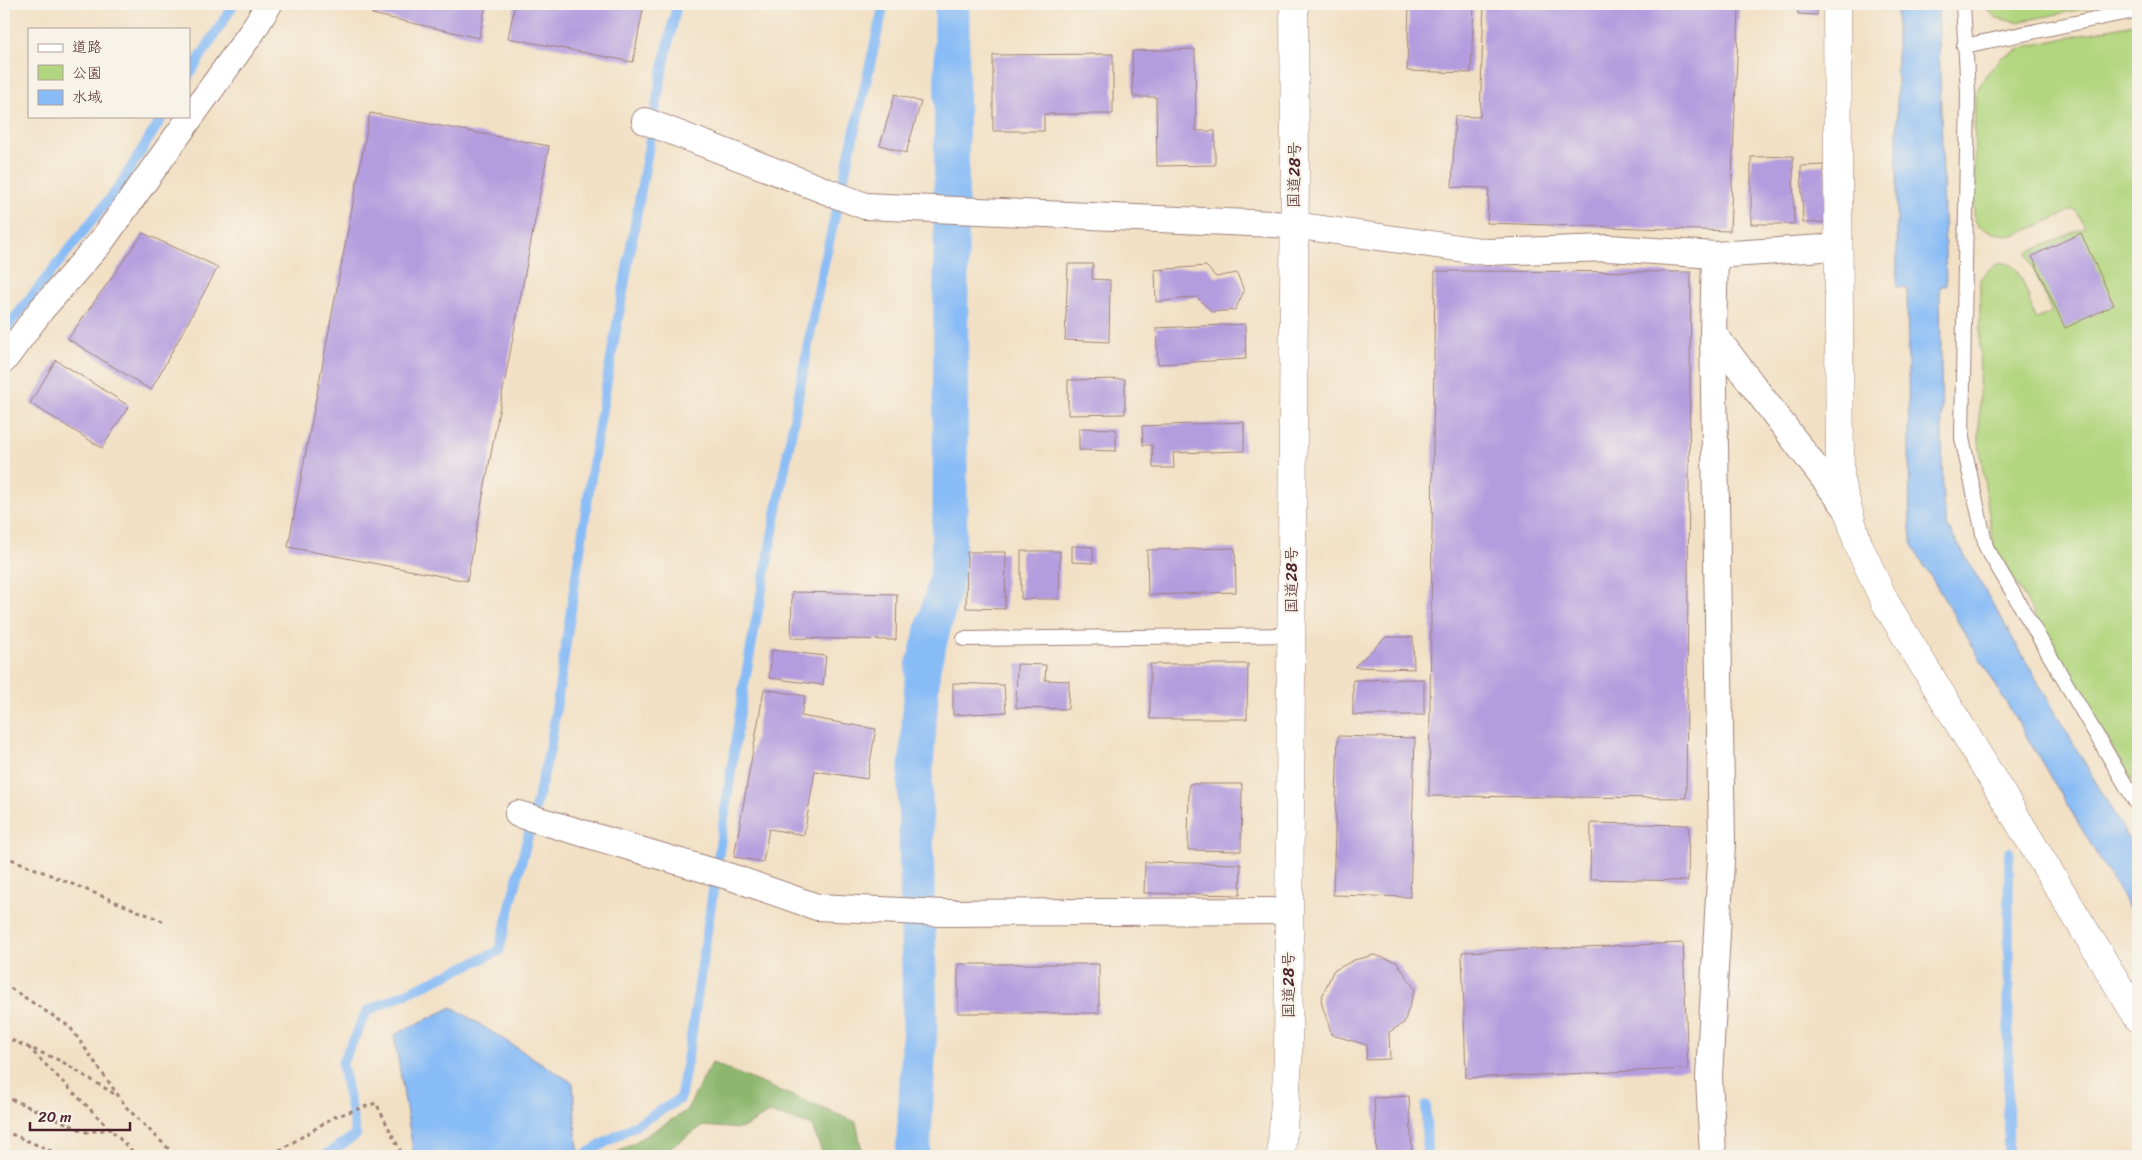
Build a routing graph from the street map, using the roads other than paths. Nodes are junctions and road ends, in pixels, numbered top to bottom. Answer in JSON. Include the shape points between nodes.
{"nodes":[{"id":1,"x":269,"y":4,"type":"edge"},
{"id":2,"x":1294,"y":4,"type":"edge"},
{"id":3,"x":1837,"y":4,"type":"edge"},
{"id":4,"x":1962,"y":4,"type":"edge"},
{"id":5,"x":2138,"y":10,"type":"edge"},
{"id":6,"x":1964,"y":46,"type":"junction"},
{"id":7,"x":645,"y":121,"type":"dead end"},
{"id":8,"x":1293,"y":225,"type":"junction"},
{"id":9,"x":1839,"y":247,"type":"junction"},
{"id":10,"x":1714,"y":255,"type":"junction"},
{"id":11,"x":1713,"y":333,"type":"junction"},
{"id":12,"x":4,"y":360,"type":"edge"},
{"id":13,"x":1849,"y":511,"type":"junction"},
{"id":14,"x":1291,"y":635,"type":"junction"},
{"id":15,"x":964,"y":638,"type":"dead end"},
{"id":16,"x":2138,"y":806,"type":"edge"},
{"id":17,"x":518,"y":814,"type":"dead end"},
{"id":18,"x":1289,"y":911,"type":"junction"},
{"id":19,"x":2138,"y":1018,"type":"edge"},
{"id":20,"x":1281,"y":1156,"type":"edge"},
{"id":21,"x":1713,"y":1156,"type":"edge"}],
"edges":[{"from":1,"to":12,"type":"street","via":[[100,243],[41,310]]},
{"from":2,"to":8,"type":"main road","name":"国道28号"},
{"from":3,"to":9,"type":"main road"},
{"from":4,"to":6,"type":"lane"},
{"from":5,"to":6,"type":"lane"},
{"from":6,"to":16,"type":"lane","via":[[1968,93],[1962,438],[1986,547]]},
{"from":7,"to":8,"type":"street","via":[[865,206]]},
{"from":8,"to":10,"type":"street","via":[[1487,252],[1609,248]]},
{"from":8,"to":14,"type":"main road","name":"国道28号"},
{"from":9,"to":10,"type":"street"},
{"from":9,"to":13,"type":"main road","via":[[1840,481]]},
{"from":10,"to":11,"type":"street"},
{"from":11,"to":13,"type":"street"},
{"from":11,"to":21,"type":"street","via":[[1722,843],[1709,1077]]},
{"from":13,"to":19,"type":"main road","via":[[1858,544],[1885,602]]},
{"from":14,"to":15,"type":"lane"},
{"from":14,"to":18,"type":"main road","name":"国道28号"},
{"from":17,"to":18,"type":"street","via":[[731,876],[817,907],[943,913]]},
{"from":18,"to":20,"type":"main road","name":"国道28号","via":[[1288,1060]]}]}
